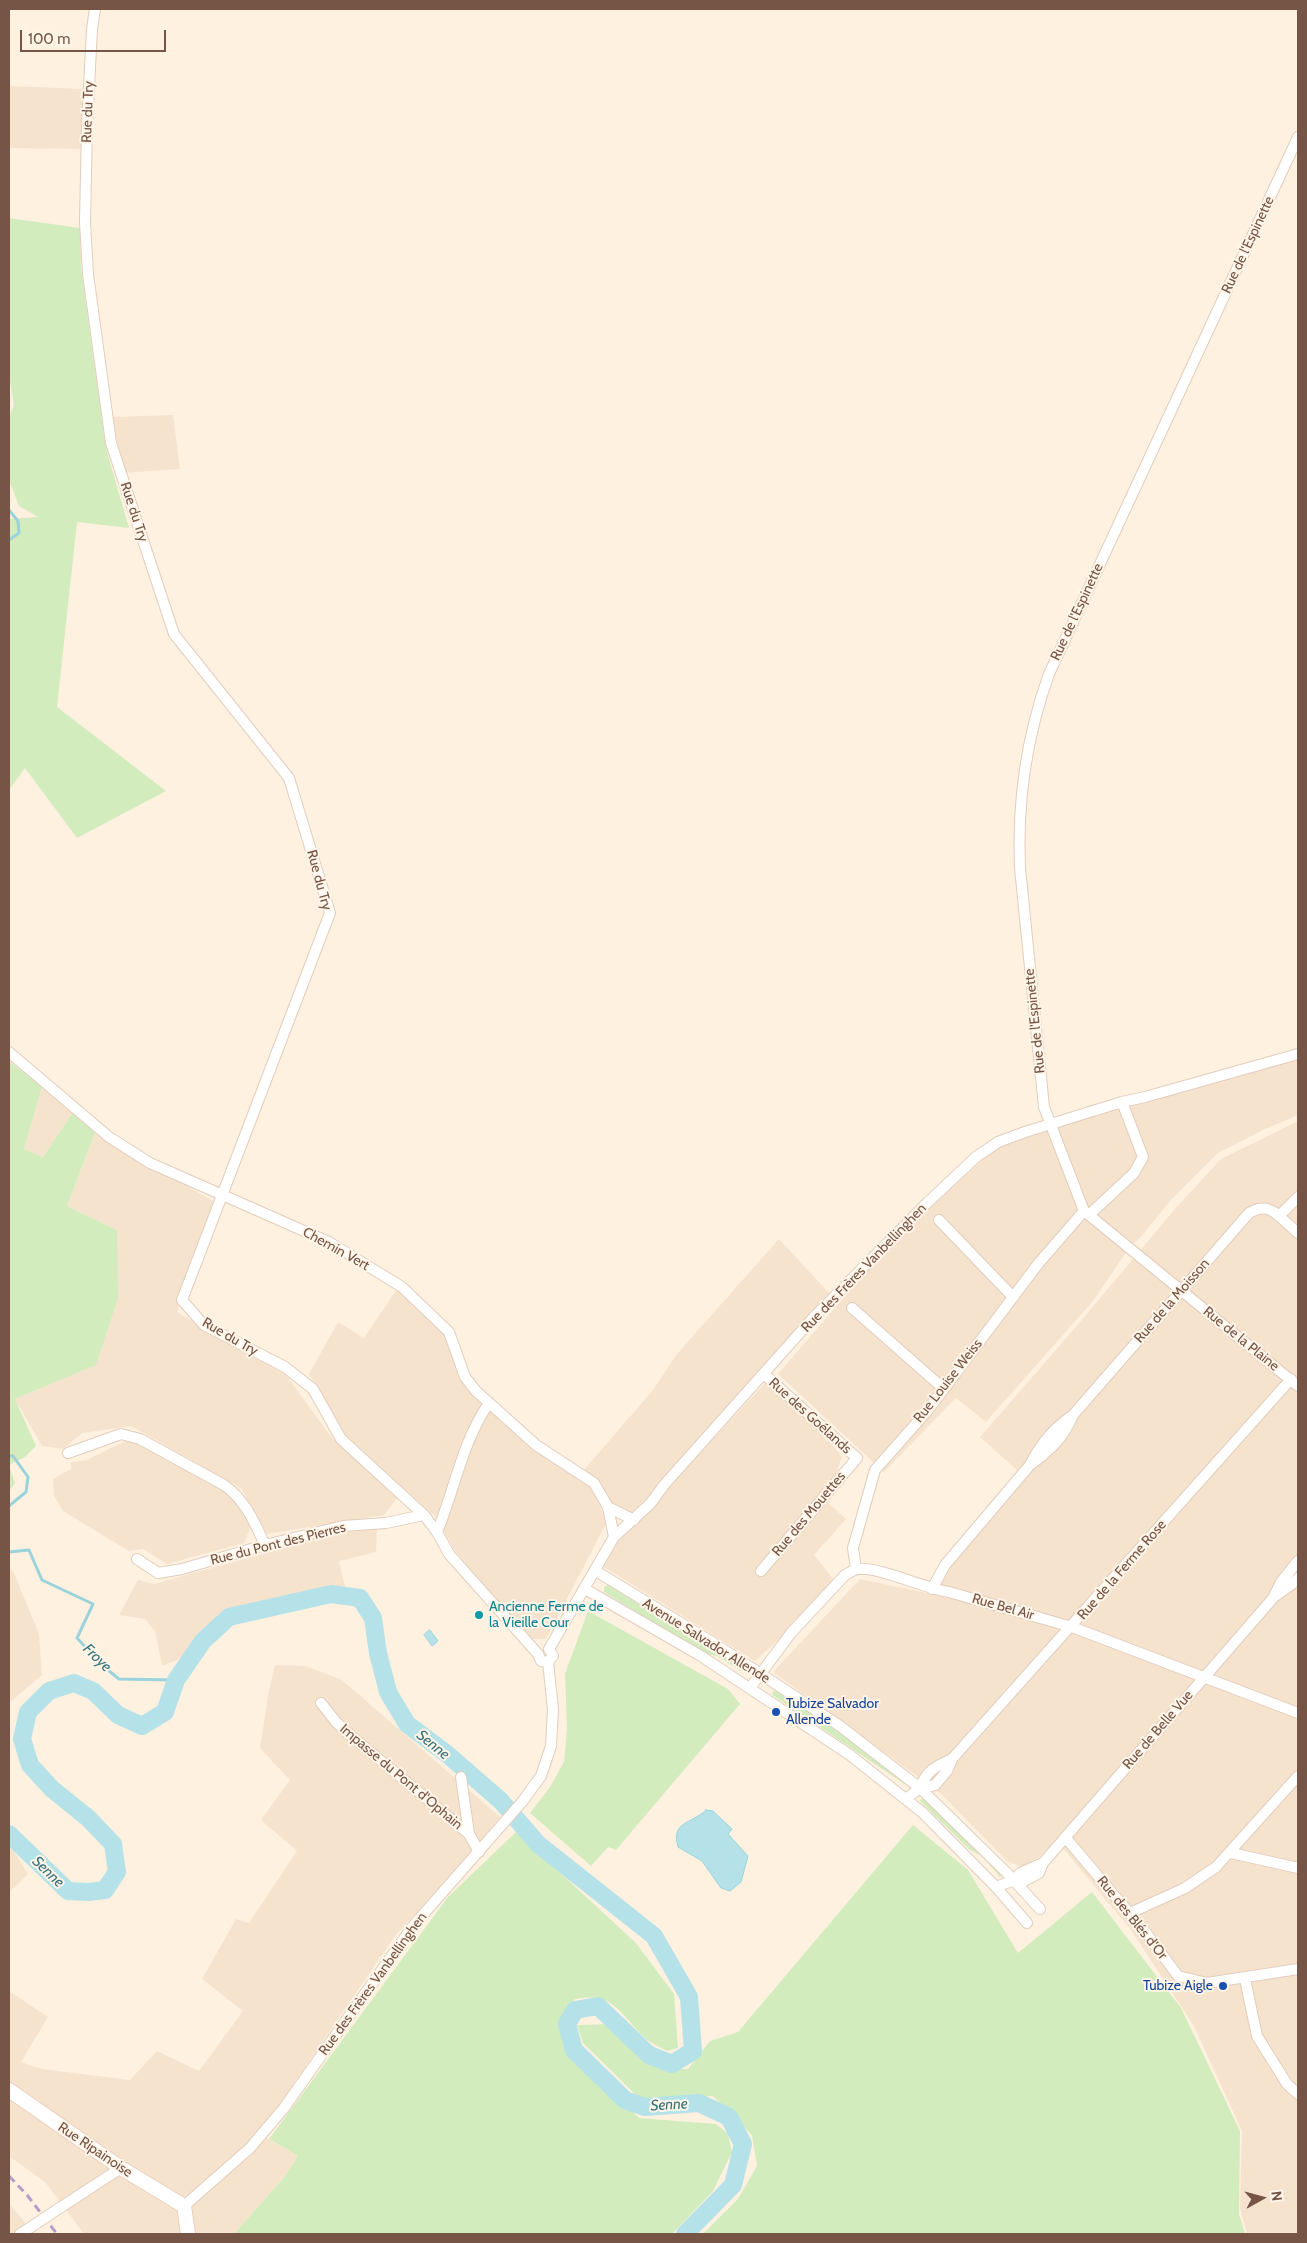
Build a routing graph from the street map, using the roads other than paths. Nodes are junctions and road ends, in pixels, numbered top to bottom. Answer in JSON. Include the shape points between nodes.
{"nodes":[{"id":1,"x":95,"y":9,"type":"edge"},
{"id":2,"x":1298,"y":137,"type":"edge"},
{"id":3,"x":9,"y":1052,"type":"edge"},
{"id":4,"x":1298,"y":1054,"type":"edge"},
{"id":5,"x":1122,"y":1102,"type":"junction"},
{"id":6,"x":1050,"y":1124,"type":"junction"},
{"id":7,"x":223,"y":1195,"type":"junction"},
{"id":8,"x":1298,"y":1197,"type":"edge"},
{"id":9,"x":1087,"y":1212,"type":"junction"},
{"id":10,"x":1279,"y":1216,"type":"junction"},
{"id":11,"x":939,"y":1220,"type":"dead end"},
{"id":12,"x":1298,"y":1233,"type":"edge"},
{"id":13,"x":1180,"y":1291,"type":"junction"},
{"id":14,"x":1013,"y":1296,"type":"junction"},
{"id":15,"x":852,"y":1308,"type":"dead end"},
{"id":16,"x":764,"y":1374,"type":"junction"},
{"id":17,"x":1294,"y":1383,"type":"edge"},
{"id":18,"x":944,"y":1389,"type":"junction"},
{"id":19,"x":489,"y":1403,"type":"junction"},
{"id":20,"x":68,"y":1453,"type":"dead end"},
{"id":21,"x":857,"y":1458,"type":"joint"},
{"id":22,"x":608,"y":1506,"type":"junction"},
{"id":23,"x":424,"y":1516,"type":"junction"},
{"id":24,"x":634,"y":1520,"type":"junction"},
{"id":25,"x":437,"y":1532,"type":"junction"},
{"id":26,"x":614,"y":1537,"type":"junction"},
{"id":27,"x":264,"y":1545,"type":"junction"},
{"id":28,"x":137,"y":1560,"type":"dead end"},
{"id":29,"x":1298,"y":1561,"type":"edge"},
{"id":30,"x":856,"y":1569,"type":"junction"},
{"id":31,"x":596,"y":1571,"type":"junction"},
{"id":32,"x":761,"y":1571,"type":"dead end"},
{"id":33,"x":1298,"y":1578,"type":"edge"},
{"id":34,"x":585,"y":1589,"type":"junction"},
{"id":35,"x":932,"y":1589,"type":"junction"},
{"id":36,"x":1274,"y":1597,"type":"junction"},
{"id":37,"x":1072,"y":1627,"type":"junction"},
{"id":38,"x":549,"y":1649,"type":"junction"},
{"id":39,"x":538,"y":1654,"type":"junction"},
{"id":40,"x":548,"y":1662,"type":"junction"},
{"id":41,"x":760,"y":1675,"type":"junction"},
{"id":42,"x":1204,"y":1678,"type":"junction"},
{"id":43,"x":750,"y":1688,"type":"junction"},
{"id":44,"x":321,"y":1703,"type":"dead end"},
{"id":45,"x":1298,"y":1713,"type":"edge"},
{"id":46,"x":1298,"y":1776,"type":"edge"},
{"id":47,"x":461,"y":1777,"type":"dead end"},
{"id":48,"x":920,"y":1788,"type":"junction"},
{"id":49,"x":907,"y":1798,"type":"junction"},
{"id":50,"x":469,"y":1834,"type":"junction"},
{"id":51,"x":1065,"y":1837,"type":"junction"},
{"id":52,"x":479,"y":1852,"type":"junction"},
{"id":53,"x":1231,"y":1853,"type":"junction"},
{"id":54,"x":1298,"y":1868,"type":"edge"},
{"id":55,"x":1014,"y":1880,"type":"junction"},
{"id":56,"x":996,"y":1886,"type":"junction"},
{"id":57,"x":1040,"y":1909,"type":"dead end"},
{"id":58,"x":1130,"y":1913,"type":"junction"},
{"id":59,"x":1027,"y":1923,"type":"dead end"},
{"id":60,"x":1298,"y":1970,"type":"edge"},
{"id":61,"x":1245,"y":1979,"type":"junction"},
{"id":62,"x":9,"y":2090,"type":"edge"},
{"id":63,"x":1298,"y":2094,"type":"edge"},
{"id":64,"x":121,"y":2168,"type":"junction"},
{"id":65,"x":184,"y":2206,"type":"junction"},
{"id":66,"x":20,"y":2234,"type":"edge"},
{"id":67,"x":188,"y":2234,"type":"edge"}],
"edges":[{"from":1,"to":7,"type":"street","name":"Rue du Try","via":[[84,222],[111,443],[174,634],[289,778],[330,914]]},
{"from":2,"to":6,"type":"street","name":"Rue de l'Espinette","via":[[1049,674],[1035,712],[1025,755],[1018,833],[1044,1107]]},
{"from":3,"to":7,"type":"street","name":"Chemin Vert","via":[[109,1137],[150,1163]]},
{"from":4,"to":5,"type":"street","name":"Rue des Frères Vanbellinghen"},
{"from":5,"to":6,"type":"street","name":"Rue des Frères Vanbellinghen"},
{"from":5,"to":9,"type":"street","name":"Rue Louise Weiss","via":[[1143,1157],[1134,1173]]},
{"from":6,"to":9,"type":"street","name":"Rue de l'Espinette"},
{"from":6,"to":16,"type":"street","name":"Rue des Frères Vanbellinghen","via":[[998,1142],[976,1157],[814,1317]]},
{"from":7,"to":19,"type":"street","name":"Chemin Vert","via":[[329,1242],[402,1287],[449,1332],[465,1377]]},
{"from":7,"to":23,"type":"street","name":"Rue du Try","via":[[182,1300],[204,1325],[285,1367],[313,1389],[341,1439]]},
{"from":8,"to":10,"type":"street"},
{"from":9,"to":13,"type":"street","name":"Rue de la Plaine"},
{"from":9,"to":14,"type":"street","name":"Rue Louise Weiss"},
{"from":10,"to":12,"type":"street","name":"Rue de la Moisson"},
{"from":10,"to":13,"type":"street","name":"Rue de la Moisson","via":[[1267,1208],[1249,1213]]},
{"from":11,"to":14,"type":"street"},
{"from":13,"to":17,"type":"street","name":"Rue de la Plaine"},
{"from":13,"to":35,"type":"street","name":"Rue de la Moisson","via":[[1073,1415],[1048,1453],[1030,1465],[945,1565]]},
{"from":14,"to":18,"type":"street","name":"Rue Louise Weiss"},
{"from":15,"to":18,"type":"street"},
{"from":16,"to":21,"type":"street","name":"Rue des Goélands"},
{"from":16,"to":24,"type":"street","name":"Rue des Frères Vanbellinghen"},
{"from":17,"to":37,"type":"street","name":"Rue de la Ferme Rose"},
{"from":18,"to":30,"type":"street","name":"Rue Louise Weiss","via":[[875,1470],[853,1548]]},
{"from":19,"to":22,"type":"street","name":"Chemin Vert","via":[[536,1445],[594,1483]]},
{"from":19,"to":25,"type":"street","via":[[467,1444]]},
{"from":20,"to":27,"type":"street","via":[[121,1434],[140,1439],[236,1494]]},
{"from":21,"to":32,"type":"street","name":"Rue des Mouettes"},
{"from":22,"to":24,"type":"street"},
{"from":22,"to":26,"type":"street","name":"Chemin Vert"},
{"from":23,"to":25,"type":"street","name":"Rue du Try"},
{"from":23,"to":27,"type":"street","name":"Rue du Pont des Pierres","via":[[343,1526]]},
{"from":24,"to":26,"type":"street","name":"Rue des Frères Vanbellinghen"},
{"from":25,"to":39,"type":"street","name":"Rue du Try","via":[[449,1554]]},
{"from":26,"to":31,"type":"street","name":"Rue des Frères Vanbellinghen"},
{"from":27,"to":28,"type":"street","name":"Rue du Pont des Pierres","via":[[158,1573]]},
{"from":29,"to":36,"type":"street","name":"Rue de Belle Vue"},
{"from":30,"to":35,"type":"street","name":"Rue Bel Air","via":[[867,1569]]},
{"from":30,"to":41,"type":"street","via":[[845,1575],[792,1633]]},
{"from":31,"to":34,"type":"street","name":"Rue des Frères Vanbellinghen"},
{"from":31,"to":41,"type":"street","name":"Avenue Salvador Allende"},
{"from":33,"to":36,"type":"street","name":"Rue de Belle Vue"},
{"from":34,"to":38,"type":"street","name":"Rue des Frères Vanbellinghen"},
{"from":34,"to":43,"type":"street","name":"Avenue Salvador Allende"},
{"from":35,"to":37,"type":"street","name":"Rue Bel Air"},
{"from":36,"to":42,"type":"street","name":"Rue de Belle Vue"},
{"from":37,"to":42,"type":"street","name":"Rue Bel Air"},
{"from":37,"to":48,"type":"street","name":"Rue de la Ferme Rose","via":[[952,1760],[935,1785]]},
{"from":38,"to":39,"type":"street","via":[[542,1649]]},
{"from":38,"to":40,"type":"street","name":"Rue des Frères Vanbellinghen","via":[[553,1656]]},
{"from":39,"to":40,"type":"street","via":[[541,1661]]},
{"from":40,"to":52,"type":"street","name":"Rue des Frères Vanbellinghen","via":[[553,1709],[551,1746],[541,1776]]},
{"from":41,"to":43,"type":"street"},
{"from":41,"to":48,"type":"street","name":"Avenue Salvador Allende","via":[[840,1726]]},
{"from":42,"to":45,"type":"street","name":"Rue Bel Air"},
{"from":42,"to":51,"type":"street","name":"Rue de Belle Vue"},
{"from":43,"to":49,"type":"street","name":"Avenue Salvador Allende","via":[[850,1755]]},
{"from":44,"to":50,"type":"street","name":"Impasse du Pont d'Ophain","via":[[350,1735]]},
{"from":46,"to":53,"type":"street"},
{"from":47,"to":50,"type":"street"},
{"from":48,"to":49,"type":"street","name":"Rue de la Ferme Rose"},
{"from":48,"to":55,"type":"street","name":"Avenue Salvador Allende"},
{"from":49,"to":56,"type":"street","name":"Avenue Salvador Allende"},
{"from":50,"to":52,"type":"street","name":"Impasse du Pont d'Ophain"},
{"from":51,"to":55,"type":"street","name":"Rue de Belle Vue","via":[[1042,1863],[1020,1873]]},
{"from":51,"to":58,"type":"street","name":"Rue des Blés d'Or"},
{"from":52,"to":65,"type":"street","name":"Rue des Frères Vanbellinghen","via":[[408,1933],[284,2108],[250,2148]]},
{"from":53,"to":54,"type":"street"},
{"from":53,"to":58,"type":"street","via":[[1205,1876],[1185,1888]]},
{"from":55,"to":56,"type":"street","name":"Rue de Belle Vue"},
{"from":55,"to":57,"type":"street","name":"Avenue Salvador Allende"},
{"from":56,"to":59,"type":"street","name":"Avenue Salvador Allende"},
{"from":58,"to":61,"type":"street","name":"Rue des Blés d'Or","via":[[1178,1976],[1207,1983]]},
{"from":60,"to":61,"type":"street","name":"Rue des Blés d'Or"},
{"from":61,"to":63,"type":"street","via":[[1257,2036],[1287,2084]]},
{"from":62,"to":64,"type":"street","name":"Rue Ripainoise"},
{"from":64,"to":65,"type":"street","name":"Rue Ripainoise"},
{"from":64,"to":66,"type":"street","bridge":true},
{"from":65,"to":67,"type":"street"}]}
